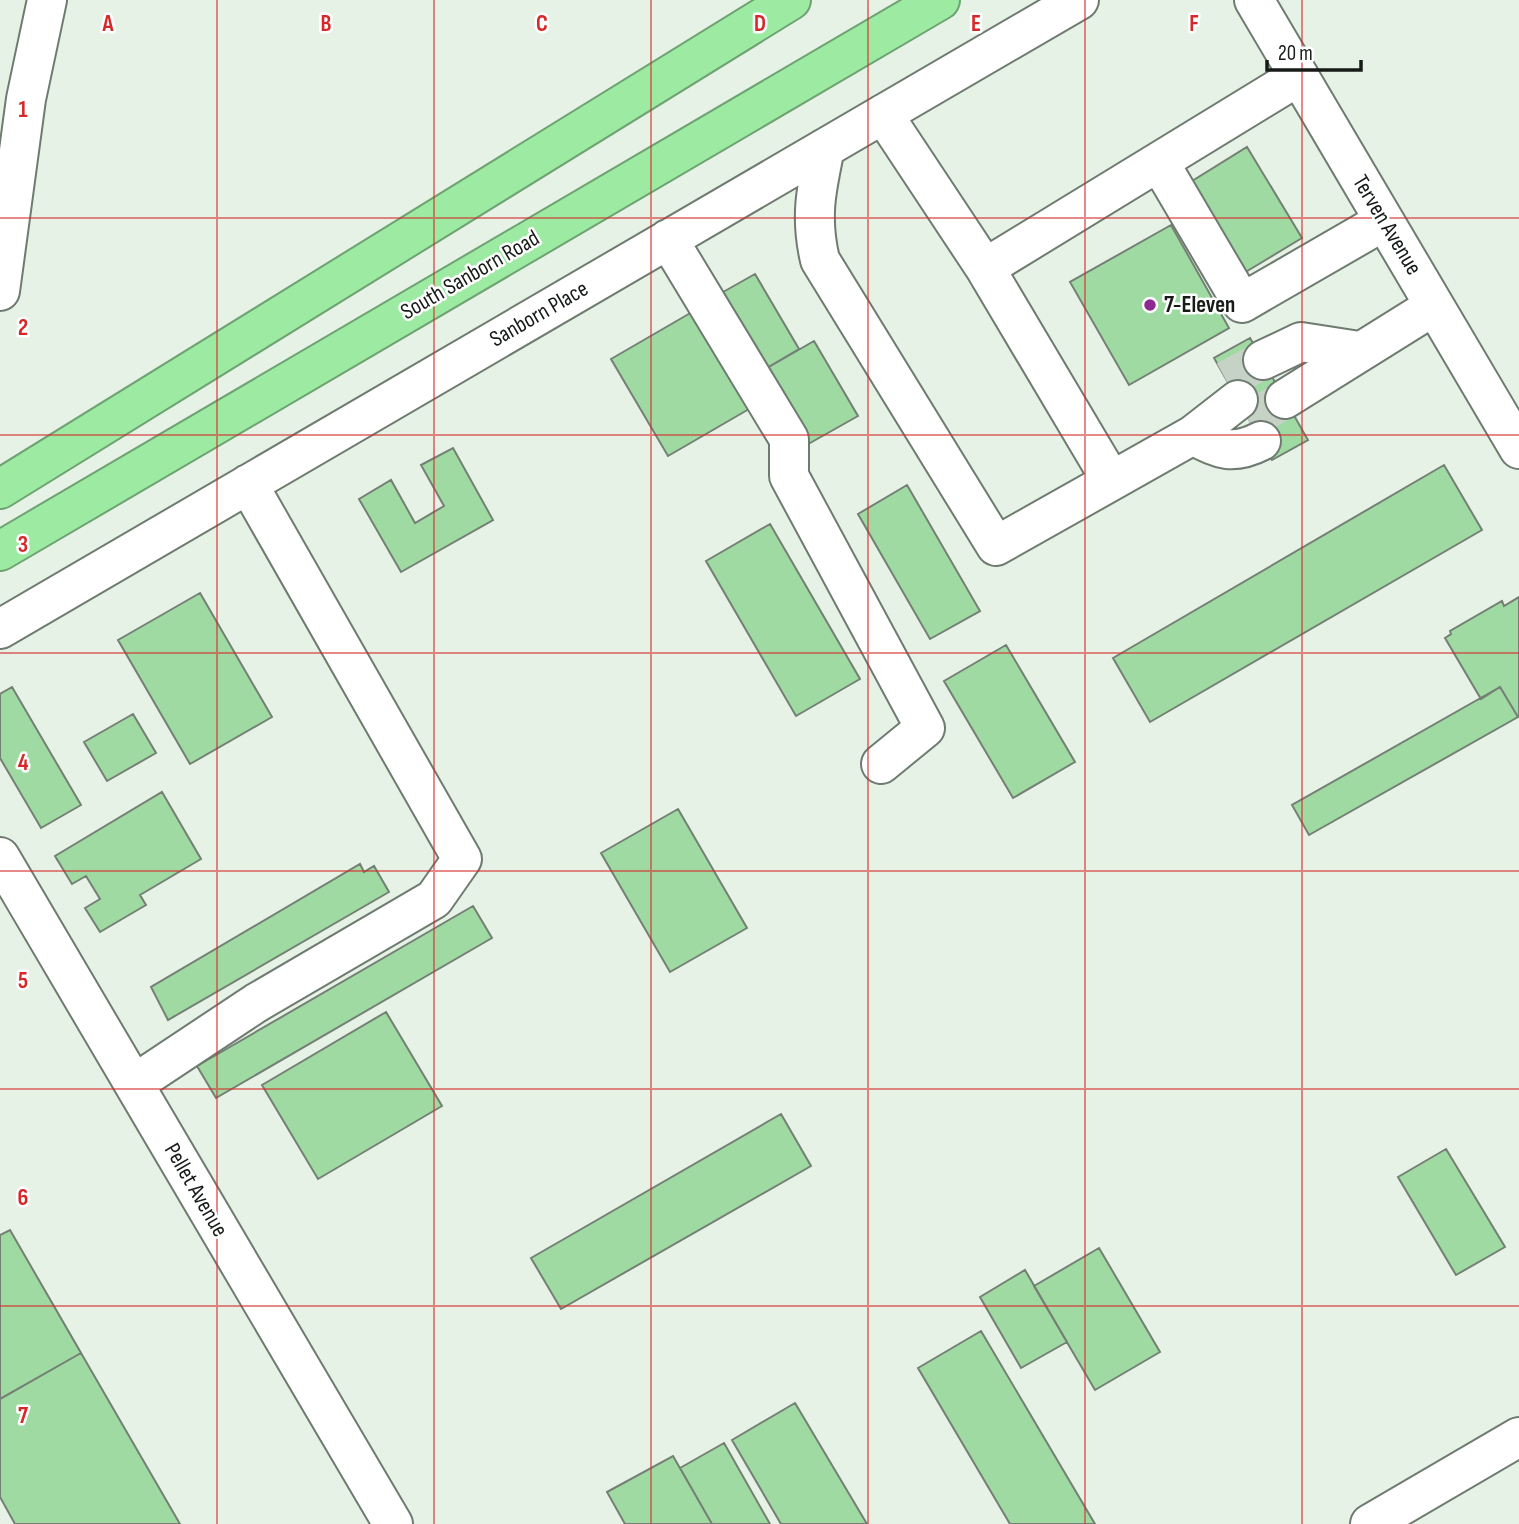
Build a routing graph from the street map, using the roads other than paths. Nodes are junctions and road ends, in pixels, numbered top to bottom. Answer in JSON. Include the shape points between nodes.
{"nodes":[{"id":1,"x":47,"y":0,"type":"edge"},
{"id":2,"x":791,"y":0,"type":"edge"},
{"id":3,"x":940,"y":0,"type":"edge"},
{"id":4,"x":1079,"y":0,"type":"edge"},
{"id":5,"x":1254,"y":0,"type":"edge"},
{"id":6,"x":1299,"y":76,"type":"junction"},
{"id":7,"x":883,"y":114,"type":"junction"},
{"id":8,"x":825,"y":148,"type":"junction"},
{"id":9,"x":1159,"y":162,"type":"junction"},
{"id":10,"x":1384,"y":221,"type":"junction"},
{"id":11,"x":668,"y":239,"type":"junction"},
{"id":12,"x":985,"y":268,"type":"junction"},
{"id":13,"x":0,"y":291,"type":"edge"},
{"id":14,"x":1434,"y":306,"type":"junction"},
{"id":15,"x":1359,"y":351,"type":"junction"},
{"id":16,"x":1193,"y":435,"type":"junction"},
{"id":17,"x":1519,"y":449,"type":"edge"},
{"id":18,"x":1111,"y":480,"type":"junction"},
{"id":19,"x":248,"y":484,"type":"junction"},
{"id":20,"x":0,"y":489,"type":"edge"},
{"id":21,"x":0,"y":551,"type":"edge"},
{"id":22,"x":0,"y":629,"type":"edge"},
{"id":23,"x":881,"y":764,"type":"dead end"},
{"id":24,"x":0,"y":857,"type":"edge"},
{"id":25,"x":134,"y":1084,"type":"junction"},
{"id":26,"x":1519,"y":1437,"type":"edge"},
{"id":27,"x":393,"y":1524,"type":"edge"},
{"id":28,"x":1370,"y":1524,"type":"edge"}],
"edges":[{"from":1,"to":13,"type":"street","via":[[26,99]]},
{"from":2,"to":20,"type":"highway"},
{"from":3,"to":21,"type":"highway","name":"South Sanborn Road"},
{"from":4,"to":7,"type":"street","name":"Sanborn Place"},
{"from":5,"to":6,"type":"street","name":"Terven Avenue"},
{"from":6,"to":9,"type":"street"},
{"from":6,"to":10,"type":"street","name":"Terven Avenue"},
{"from":7,"to":8,"type":"street","name":"Sanborn Place"},
{"from":7,"to":12,"type":"street"},
{"from":8,"to":11,"type":"street","name":"Sanborn Place"},
{"from":8,"to":18,"type":"street","via":[[814,199],[813,232],[820,260],[996,547]]},
{"from":9,"to":10,"type":"street","via":[[1242,303]]},
{"from":9,"to":12,"type":"street"},
{"from":10,"to":14,"type":"street","name":"Terven Avenue"},
{"from":11,"to":19,"type":"street","name":"Sanborn Place"},
{"from":11,"to":23,"type":"street","via":[[789,439],[789,476],[925,728]]},
{"from":12,"to":18,"type":"street"},
{"from":14,"to":15,"type":"street"},
{"from":14,"to":17,"type":"street","name":"Terven Avenue"},
{"from":15,"to":15,"type":"street","via":[[1301,342],[1280,389],[1332,396]]},
{"from":16,"to":16,"type":"street","via":[[1200,396],[1244,411],[1245,449],[1226,451]]},
{"from":16,"to":18,"type":"street"},
{"from":19,"to":22,"type":"street","name":"Sanborn Place"},
{"from":19,"to":25,"type":"street","via":[[462,859],[434,899],[256,1003]]},
{"from":24,"to":25,"type":"street","name":"Pellet Avenue"},
{"from":25,"to":27,"type":"street","name":"Pellet Avenue"},
{"from":26,"to":28,"type":"street"}]}
